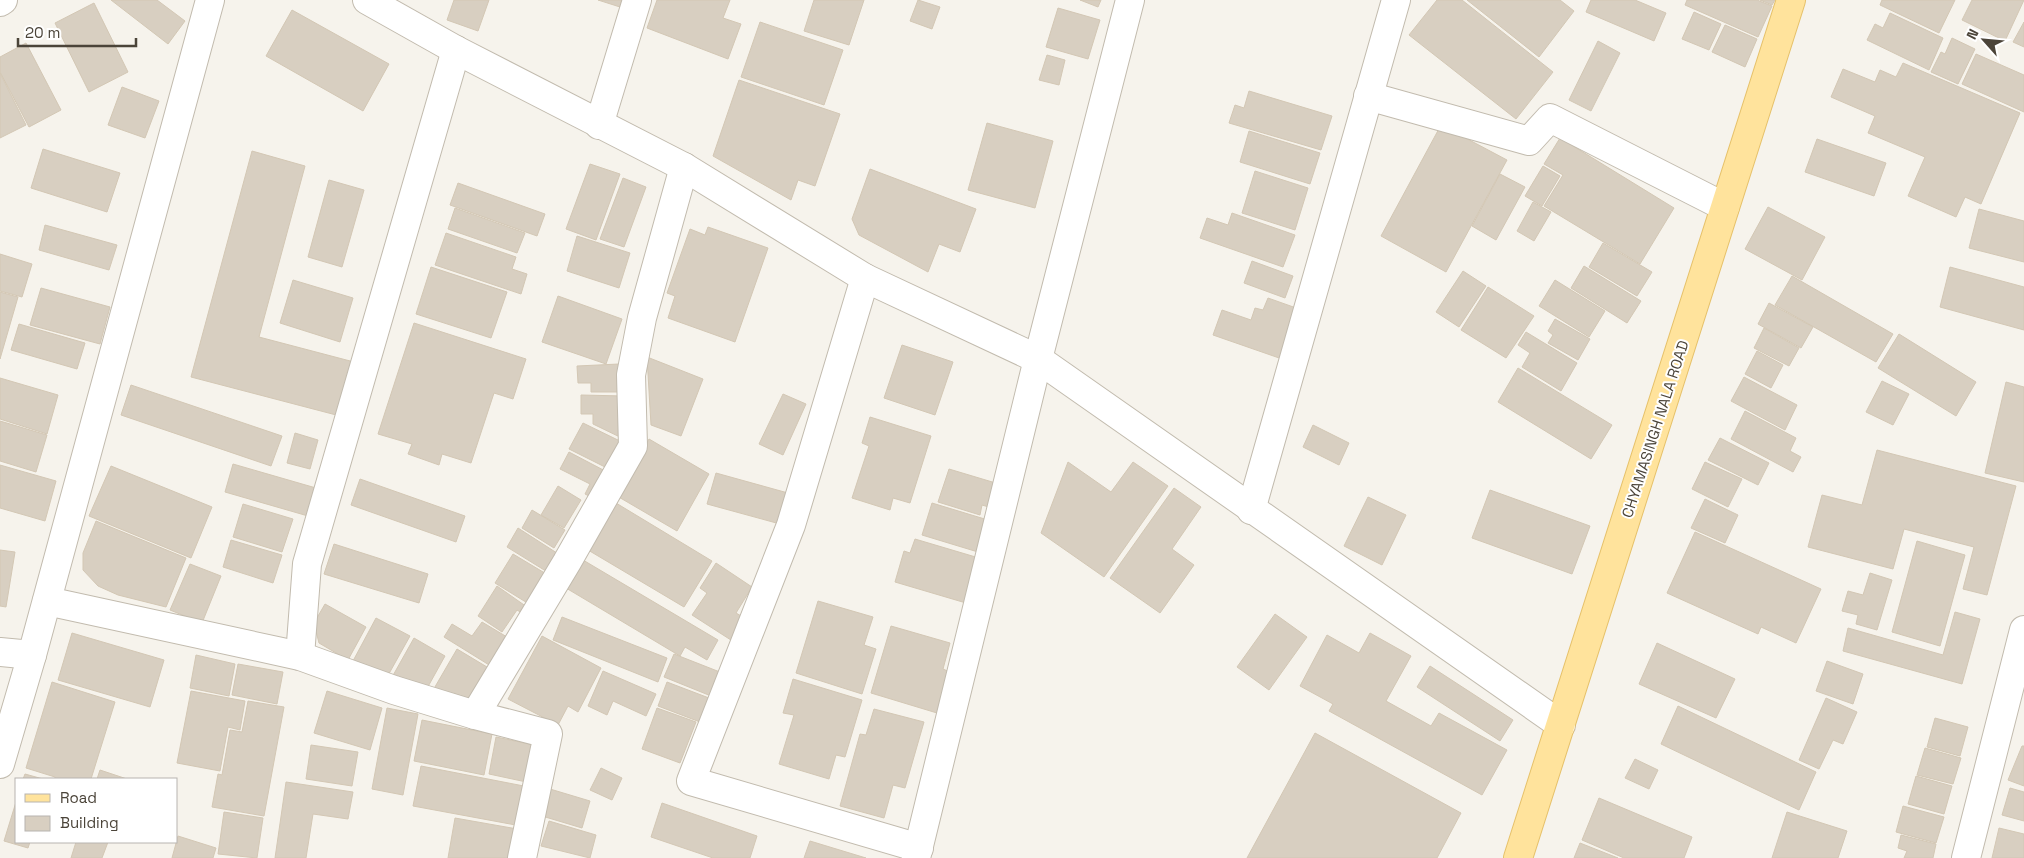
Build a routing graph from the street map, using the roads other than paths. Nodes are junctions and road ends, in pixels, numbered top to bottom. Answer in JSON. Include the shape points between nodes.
{"nodes":[{"id":1,"x":210,"y":0,"type":"edge"},
{"id":2,"x":368,"y":0,"type":"edge"},
{"id":3,"x":637,"y":0,"type":"edge"},
{"id":4,"x":1130,"y":0,"type":"edge"},
{"id":5,"x":1396,"y":0,"type":"edge"},
{"id":6,"x":1791,"y":0,"type":"edge"},
{"id":7,"x":456,"y":50,"type":"junction"},
{"id":8,"x":1368,"y":96,"type":"junction"},
{"id":9,"x":599,"y":125,"type":"junction"},
{"id":10,"x":684,"y":167,"type":"junction"},
{"id":11,"x":1725,"y":207,"type":"junction"},
{"id":12,"x":865,"y":278,"type":"junction"},
{"id":13,"x":1038,"y":359,"type":"junction"},
{"id":14,"x":1250,"y":510,"type":"junction"},
{"id":15,"x":47,"y":602,"type":"junction"},
{"id":16,"x":2024,"y":630,"type":"edge"},
{"id":17,"x":0,"y":652,"type":"edge"},
{"id":18,"x":32,"y":655,"type":"junction"},
{"id":19,"x":300,"y":656,"type":"junction"},
{"id":20,"x":2021,"y":658,"type":"edge"},
{"id":21,"x":475,"y":715,"type":"junction"},
{"id":22,"x":1561,"y":725,"type":"junction"},
{"id":23,"x":0,"y":764,"type":"edge"},
{"id":24,"x":918,"y":853,"type":"edge"},
{"id":25,"x":522,"y":858,"type":"edge"},
{"id":26,"x":1518,"y":858,"type":"edge"},
{"id":27,"x":1966,"y":858,"type":"edge"}],
"edges":[{"from":1,"to":15,"type":"street"},
{"from":2,"to":7,"type":"street"},
{"from":3,"to":9,"type":"street"},
{"from":4,"to":13,"type":"street"},
{"from":5,"to":8,"type":"street"},
{"from":6,"to":11,"type":"main road","name":"CHYAMASINGH NALA ROAD"},
{"from":7,"to":9,"type":"street"},
{"from":7,"to":19,"type":"street","via":[[307,564]]},
{"from":8,"to":11,"type":"street","via":[[1529,141],[1550,118]]},
{"from":8,"to":14,"type":"street"},
{"from":9,"to":10,"type":"street"},
{"from":10,"to":12,"type":"street"},
{"from":10,"to":21,"type":"street","via":[[642,318],[631,374],[633,446],[568,562]]},
{"from":11,"to":22,"type":"main road","name":"CHYAMASINGH NALA ROAD"},
{"from":12,"to":13,"type":"street"},
{"from":12,"to":24,"type":"street","via":[[791,525],[692,781]]},
{"from":13,"to":14,"type":"street"},
{"from":13,"to":24,"type":"street"},
{"from":14,"to":22,"type":"street"},
{"from":15,"to":18,"type":"street"},
{"from":15,"to":19,"type":"street"},
{"from":16,"to":20,"type":"street"},
{"from":17,"to":18,"type":"street"},
{"from":18,"to":23,"type":"street"},
{"from":19,"to":21,"type":"street"},
{"from":20,"to":27,"type":"street"},
{"from":21,"to":25,"type":"street","via":[[548,734]]},
{"from":22,"to":26,"type":"main road","name":"CHYAMASINGH NALA ROAD"}]}
